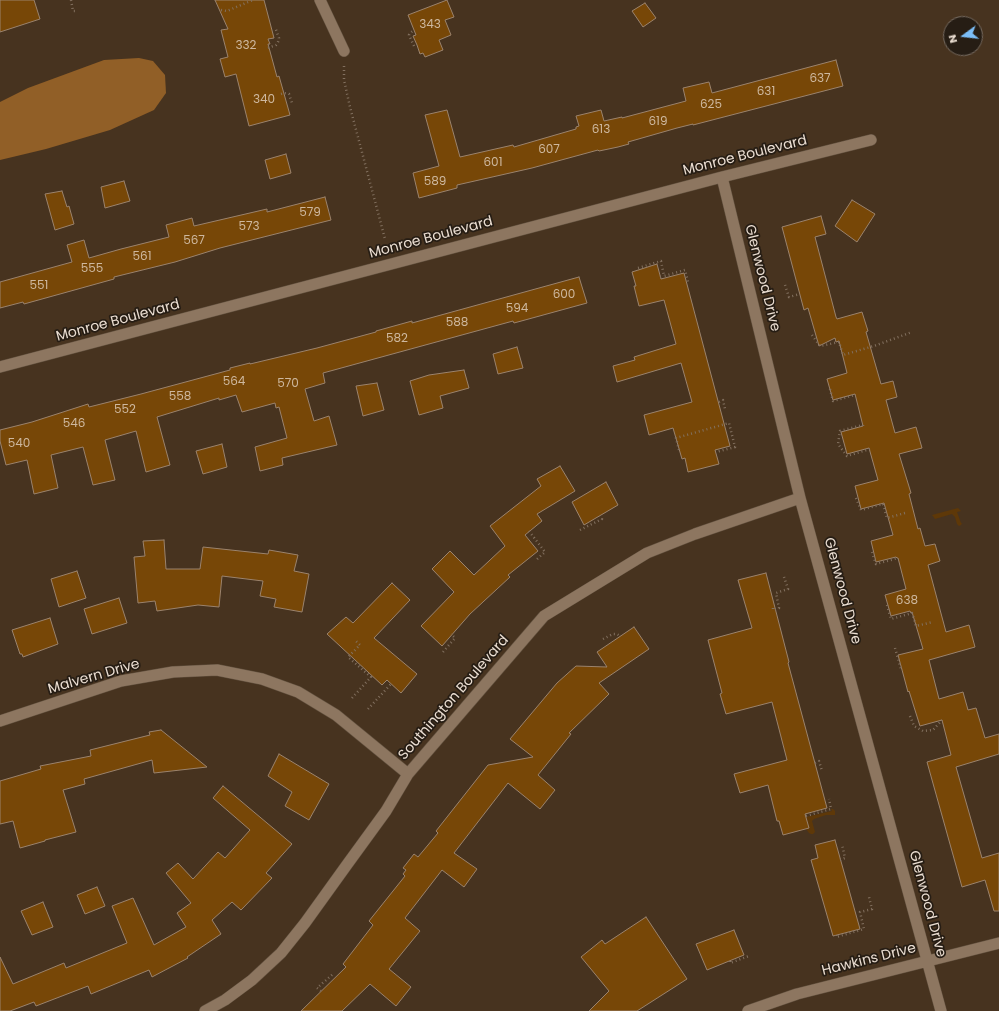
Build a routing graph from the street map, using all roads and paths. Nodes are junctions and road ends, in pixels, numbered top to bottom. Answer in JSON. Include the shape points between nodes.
{"nodes":[{"id":1,"x":71,"y":0,"type":"edge"},
{"id":2,"x":253,"y":0,"type":"edge"},
{"id":3,"x":320,"y":0,"type":"edge"},
{"id":4,"x":221,"y":10,"type":"dead end"},
{"id":5,"x":75,"y":11,"type":"dead end"},
{"id":6,"x":275,"y":27,"type":"dead end"},
{"id":7,"x":414,"y":30,"type":"dead end"},
{"id":8,"x":414,"y":46,"type":"dead end"},
{"id":9,"x":268,"y":48,"type":"dead end"},
{"id":10,"x":344,"y":51,"type":"joint"},
{"id":11,"x":281,"y":94,"type":"dead end"},
{"id":12,"x":292,"y":103,"type":"dead end"},
{"id":13,"x":871,"y":140,"type":"dead end"},
{"id":14,"x":722,"y":177,"type":"junction"},
{"id":15,"x":384,"y":239,"type":"dead end"},
{"id":16,"x":638,"y":268,"type":"dead end"},
{"id":17,"x":664,"y":276,"type":"junction"},
{"id":18,"x":660,"y":277,"type":"dead end"},
{"id":19,"x":688,"y":282,"type":"dead end"},
{"id":20,"x":785,"y":285,"type":"dead end"},
{"id":21,"x":800,"y":294,"type":"dead end"},
{"id":22,"x":912,"y":332,"type":"dead end"},
{"id":23,"x":812,"y":335,"type":"dead end"},
{"id":24,"x":0,"y":367,"type":"edge"},
{"id":25,"x":830,"y":389,"type":"dead end"},
{"id":26,"x":855,"y":395,"type":"dead end"},
{"id":27,"x":719,"y":402,"type":"dead end"},
{"id":28,"x":725,"y":409,"type":"dead end"},
{"id":29,"x":863,"y":426,"type":"dead end"},
{"id":30,"x":679,"y":450,"type":"dead end"},
{"id":31,"x":870,"y":450,"type":"dead end"},
{"id":32,"x":716,"y":452,"type":"dead end"},
{"id":33,"x":800,"y":498,"type":"junction"},
{"id":34,"x":856,"y":498,"type":"dead end"},
{"id":35,"x":905,"y":513,"type":"dead end"},
{"id":36,"x":600,"y":516,"type":"dead end"},
{"id":37,"x":580,"y":530,"type":"dead end"},
{"id":38,"x":529,"y":531,"type":"dead end"},
{"id":39,"x":872,"y":552,"type":"dead end"},
{"id":40,"x":898,"y":558,"type":"dead end"},
{"id":41,"x":535,"y":561,"type":"dead end"},
{"id":42,"x":784,"y":577,"type":"dead end"},
{"id":43,"x":887,"y":605,"type":"dead end"},
{"id":44,"x":773,"y":608,"type":"dead end"},
{"id":45,"x":933,"y":622,"type":"dead end"},
{"id":46,"x":451,"y":634,"type":"dead end"},
{"id":47,"x":620,"y":636,"type":"dead end"},
{"id":48,"x":603,"y":639,"type":"dead end"},
{"id":49,"x":356,"y":641,"type":"dead end"},
{"id":50,"x":895,"y":648,"type":"dead end"},
{"id":51,"x":442,"y":652,"type":"dead end"},
{"id":52,"x":902,"y":668,"type":"dead end"},
{"id":53,"x":391,"y":684,"type":"dead end"},
{"id":54,"x":352,"y":698,"type":"dead end"},
{"id":55,"x":368,"y":709,"type":"dead end"},
{"id":56,"x":910,"y":716,"type":"dead end"},
{"id":57,"x":942,"y":720,"type":"dead end"},
{"id":58,"x":0,"y":722,"type":"edge"},
{"id":59,"x":815,"y":763,"type":"dead end"},
{"id":60,"x":822,"y":771,"type":"dead end"},
{"id":61,"x":408,"y":774,"type":"junction"},
{"id":62,"x":829,"y":799,"type":"dead end"},
{"id":63,"x":806,"y":816,"type":"dead end"},
{"id":64,"x":842,"y":844,"type":"dead end"},
{"id":65,"x":840,"y":860,"type":"dead end"},
{"id":66,"x":869,"y":897,"type":"dead end"},
{"id":67,"x":836,"y":935,"type":"dead end"},
{"id":68,"x":999,"y":943,"type":"edge"},
{"id":69,"x":749,"y":956,"type":"dead end"},
{"id":70,"x":730,"y":961,"type":"dead end"},
{"id":71,"x":927,"y":961,"type":"junction"},
{"id":72,"x":333,"y":974,"type":"dead end"},
{"id":73,"x":321,"y":991,"type":"dead end"},
{"id":74,"x":204,"y":1011,"type":"edge"},
{"id":75,"x":748,"y":1011,"type":"edge"},
{"id":76,"x":941,"y":1011,"type":"edge"}],
"edges":[{"from":1,"to":5,"type":"path"},
{"from":2,"to":4,"type":"path","via":[[227,11]]},
{"from":3,"to":10,"type":"street"},
{"from":6,"to":9,"type":"path","via":[[278,42]]},
{"from":7,"to":8,"type":"path","via":[[409,35]]},
{"from":10,"to":15,"type":"path","via":[[344,80]]},
{"from":11,"to":12,"type":"path","via":[[289,94]]},
{"from":13,"to":14,"type":"street","name":"Monroe Boulevard"},
{"from":14,"to":24,"type":"street","name":"Monroe Boulevard"},
{"from":14,"to":33,"type":"street","name":"Glenwood Drive"},
{"from":16,"to":17,"type":"path","via":[[661,261]]},
{"from":17,"to":18,"type":"path"},
{"from":17,"to":19,"type":"path","via":[[685,270]]},
{"from":20,"to":21,"type":"path","via":[[789,297]]},
{"from":22,"to":23,"type":"path","via":[[843,355],[839,342],[820,346]]},
{"from":25,"to":26,"type":"path","via":[[833,401]]},
{"from":27,"to":28,"type":"path","via":[[723,400]]},
{"from":29,"to":31,"type":"path","via":[[840,431],[838,444],[847,456]]},
{"from":30,"to":32,"type":"path","via":[[676,438],[729,423],[735,447]]},
{"from":33,"to":61,"type":"street","name":"Southington Boulevard","via":[[647,553],[544,616]]},
{"from":33,"to":71,"type":"street","name":"Glenwood Drive"},
{"from":34,"to":35,"type":"path","via":[[861,510],[883,504],[887,518]]},
{"from":36,"to":37,"type":"path","via":[[602,519]]},
{"from":38,"to":41,"type":"path","via":[[545,552]]},
{"from":39,"to":40,"type":"path","via":[[876,564]]},
{"from":42,"to":44,"type":"path","via":[[788,589],[776,593],[779,608]]},
{"from":43,"to":45,"type":"path","via":[[891,618],[912,613],[916,626]]},
{"from":46,"to":51,"type":"path","via":[[455,638]]},
{"from":47,"to":48,"type":"path","via":[[613,634]]},
{"from":49,"to":54,"type":"path","via":[[360,645],[348,656],[371,677]]},
{"from":50,"to":52,"type":"path"},
{"from":53,"to":55,"type":"path"},
{"from":56,"to":57,"type":"path","via":[[914,726],[923,731],[933,730]]},
{"from":58,"to":61,"type":"street","name":"Malvern Drive","via":[[121,682],[173,672],[217,670],[262,679],[298,692],[336,715]]},
{"from":59,"to":60,"type":"path","via":[[819,761]]},
{"from":61,"to":74,"type":"street","name":"Southington Boulevard","via":[[386,811],[281,953],[252,980],[225,1000]]},
{"from":62,"to":63,"type":"path","via":[[831,809]]},
{"from":64,"to":65,"type":"path","via":[[845,858]]},
{"from":66,"to":67,"type":"path","via":[[872,909],[860,912],[864,929]]},
{"from":68,"to":71,"type":"street","name":"Hawkins Drive"},
{"from":69,"to":70,"type":"path"},
{"from":71,"to":75,"type":"street","name":"Hawkins Drive","via":[[798,994]]},
{"from":71,"to":76,"type":"street","name":"Glenwood Drive"},
{"from":72,"to":73,"type":"path","via":[[317,988]]}]}
